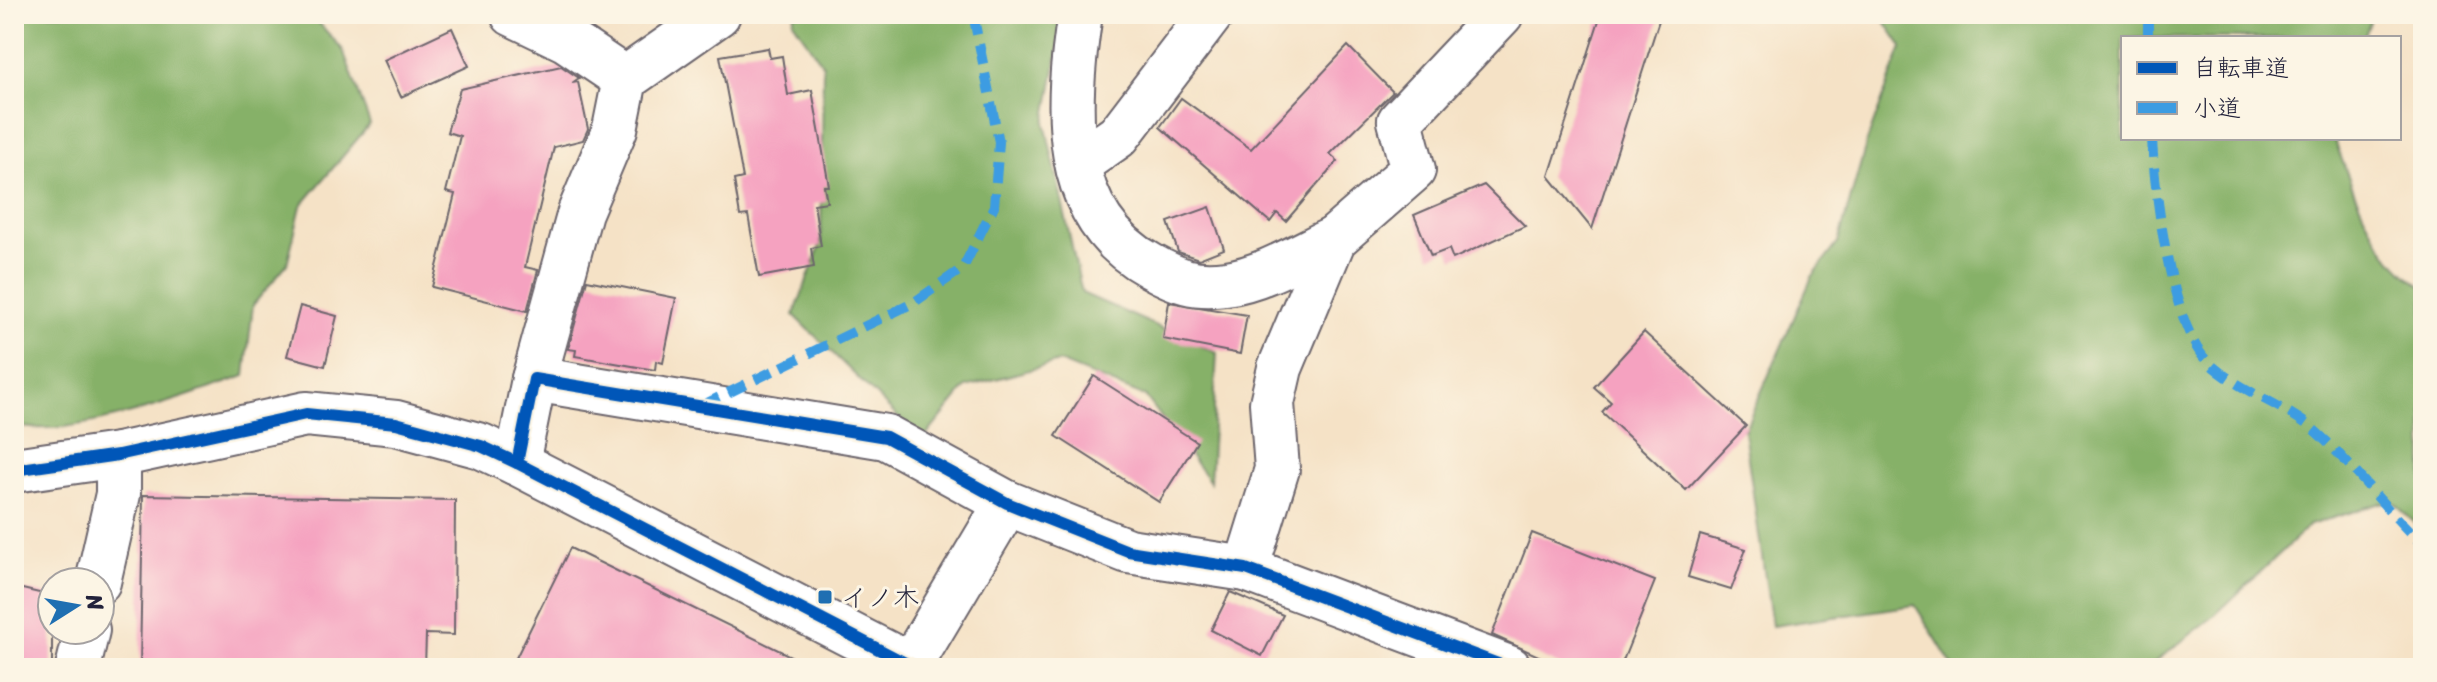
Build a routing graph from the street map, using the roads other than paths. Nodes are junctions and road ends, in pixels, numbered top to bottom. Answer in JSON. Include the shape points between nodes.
{"nodes":[{"id":1,"x":513,"y":14,"type":"edge"},
{"id":2,"x":718,"y":14,"type":"edge"},
{"id":3,"x":1080,"y":14,"type":"edge"},
{"id":4,"x":1211,"y":14,"type":"edge"},
{"id":5,"x":1501,"y":14,"type":"edge"},
{"id":6,"x":625,"y":79,"type":"junction"},
{"id":7,"x":1078,"y":164,"type":"junction"},
{"id":8,"x":1334,"y":239,"type":"junction"},
{"id":9,"x":534,"y":379,"type":"junction"},
{"id":10,"x":118,"y":455,"type":"junction"},
{"id":11,"x":517,"y":463,"type":"junction"},
{"id":12,"x":14,"y":470,"type":"edge"},
{"id":13,"x":1007,"y":503,"type":"junction"},
{"id":14,"x":102,"y":566,"type":"edge"},
{"id":15,"x":1246,"y":569,"type":"junction"},
{"id":16,"x":83,"y":646,"type":"edge"},
{"id":17,"x":1446,"y":657,"type":"edge"},
{"id":18,"x":912,"y":667,"type":"edge"},
{"id":19,"x":78,"y":668,"type":"edge"},
{"id":20,"x":1509,"y":668,"type":"edge"}],
"edges":[{"from":1,"to":6,"type":"street","via":[[567,40]]},
{"from":2,"to":6,"type":"street"},
{"from":3,"to":7,"type":"street","via":[[1069,104]]},
{"from":4,"to":7,"type":"street","via":[[1118,136]]},
{"from":5,"to":8,"type":"street","via":[[1400,121],[1413,170]]},
{"from":6,"to":9,"type":"street","via":[[615,129],[580,212]]},
{"from":7,"to":8,"type":"street","via":[[1085,195],[1127,253],[1183,283],[1227,283]]},
{"from":8,"to":15,"type":"street","via":[[1280,368],[1272,403],[1277,469]]},
{"from":9,"to":11,"type":"street"},
{"from":9,"to":13,"type":"street","via":[[886,437]]},
{"from":10,"to":11,"type":"street","via":[[306,414],[396,423],[481,446]]},
{"from":10,"to":12,"type":"street"},
{"from":10,"to":14,"type":"street","via":[[118,494]]},
{"from":11,"to":18,"type":"street"},
{"from":13,"to":15,"type":"street","via":[[1128,551]]},
{"from":13,"to":18,"type":"street"},
{"from":15,"to":17,"type":"street"},
{"from":16,"to":19,"type":"street"},
{"from":17,"to":20,"type":"street"}]}
